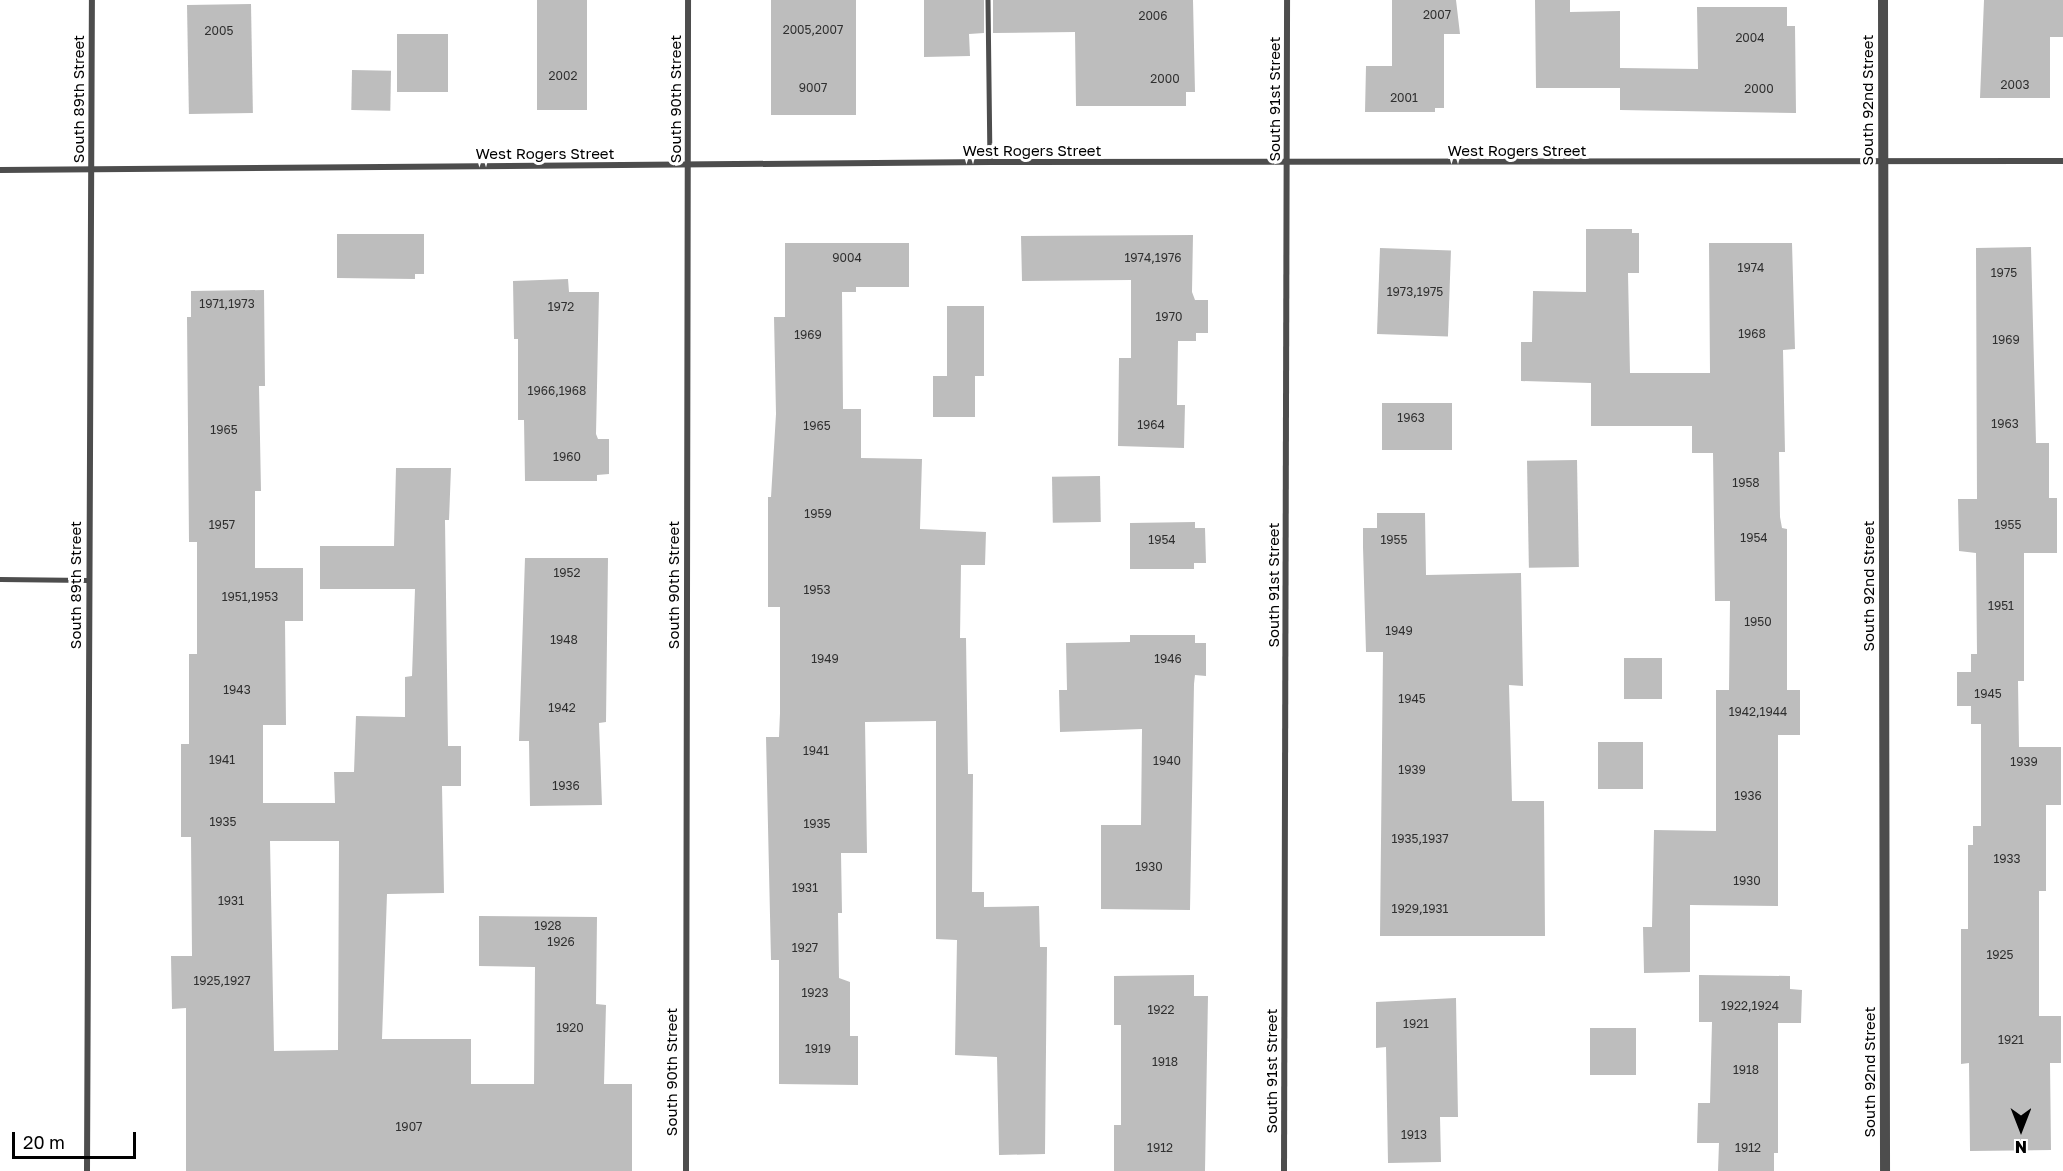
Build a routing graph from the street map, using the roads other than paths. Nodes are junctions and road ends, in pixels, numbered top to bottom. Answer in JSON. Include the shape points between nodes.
{"nodes":[{"id":1,"x":92,"y":0,"type":"edge"},
{"id":2,"x":688,"y":0,"type":"edge"},
{"id":3,"x":988,"y":0,"type":"edge"},
{"id":4,"x":1287,"y":0,"type":"edge"},
{"id":5,"x":1883,"y":0,"type":"edge"},
{"id":6,"x":2063,"y":161,"type":"edge"},
{"id":7,"x":990,"y":162,"type":"junction"},
{"id":8,"x":1883,"y":162,"type":"junction"},
{"id":9,"x":1287,"y":164,"type":"junction"},
{"id":10,"x":687,"y":166,"type":"junction"},
{"id":11,"x":0,"y":170,"type":"edge"},
{"id":12,"x":91,"y":170,"type":"junction"},
{"id":13,"x":0,"y":579,"type":"edge"},
{"id":14,"x":88,"y":580,"type":"junction"},
{"id":15,"x":87,"y":1171,"type":"edge"},
{"id":16,"x":686,"y":1171,"type":"edge"},
{"id":17,"x":1284,"y":1171,"type":"edge"},
{"id":18,"x":1885,"y":1171,"type":"edge"}],
"edges":[{"from":1,"to":12,"type":"street","name":"South 89th Street"},
{"from":2,"to":10,"type":"street","name":"South 90th Street"},
{"from":3,"to":7,"type":"lane"},
{"from":4,"to":9,"type":"street","name":"South 91st Street"},
{"from":5,"to":8,"type":"street","name":"South 92nd Street"},
{"from":6,"to":8,"type":"street","name":"West Rogers Street"},
{"from":7,"to":9,"type":"street","name":"West Rogers Street"},
{"from":7,"to":10,"type":"street","name":"West Rogers Street"},
{"from":8,"to":9,"type":"street","name":"West Rogers Street"},
{"from":8,"to":18,"type":"street","name":"South 92nd Street"},
{"from":9,"to":17,"type":"street","name":"South 91st Street"},
{"from":10,"to":12,"type":"street","name":"West Rogers Street"},
{"from":10,"to":16,"type":"street","name":"South 90th Street"},
{"from":11,"to":12,"type":"street","name":"West Rogers Street"},
{"from":12,"to":14,"type":"street","name":"South 89th Street"},
{"from":13,"to":14,"type":"lane"},
{"from":14,"to":15,"type":"street","name":"South 89th Street"}]}
